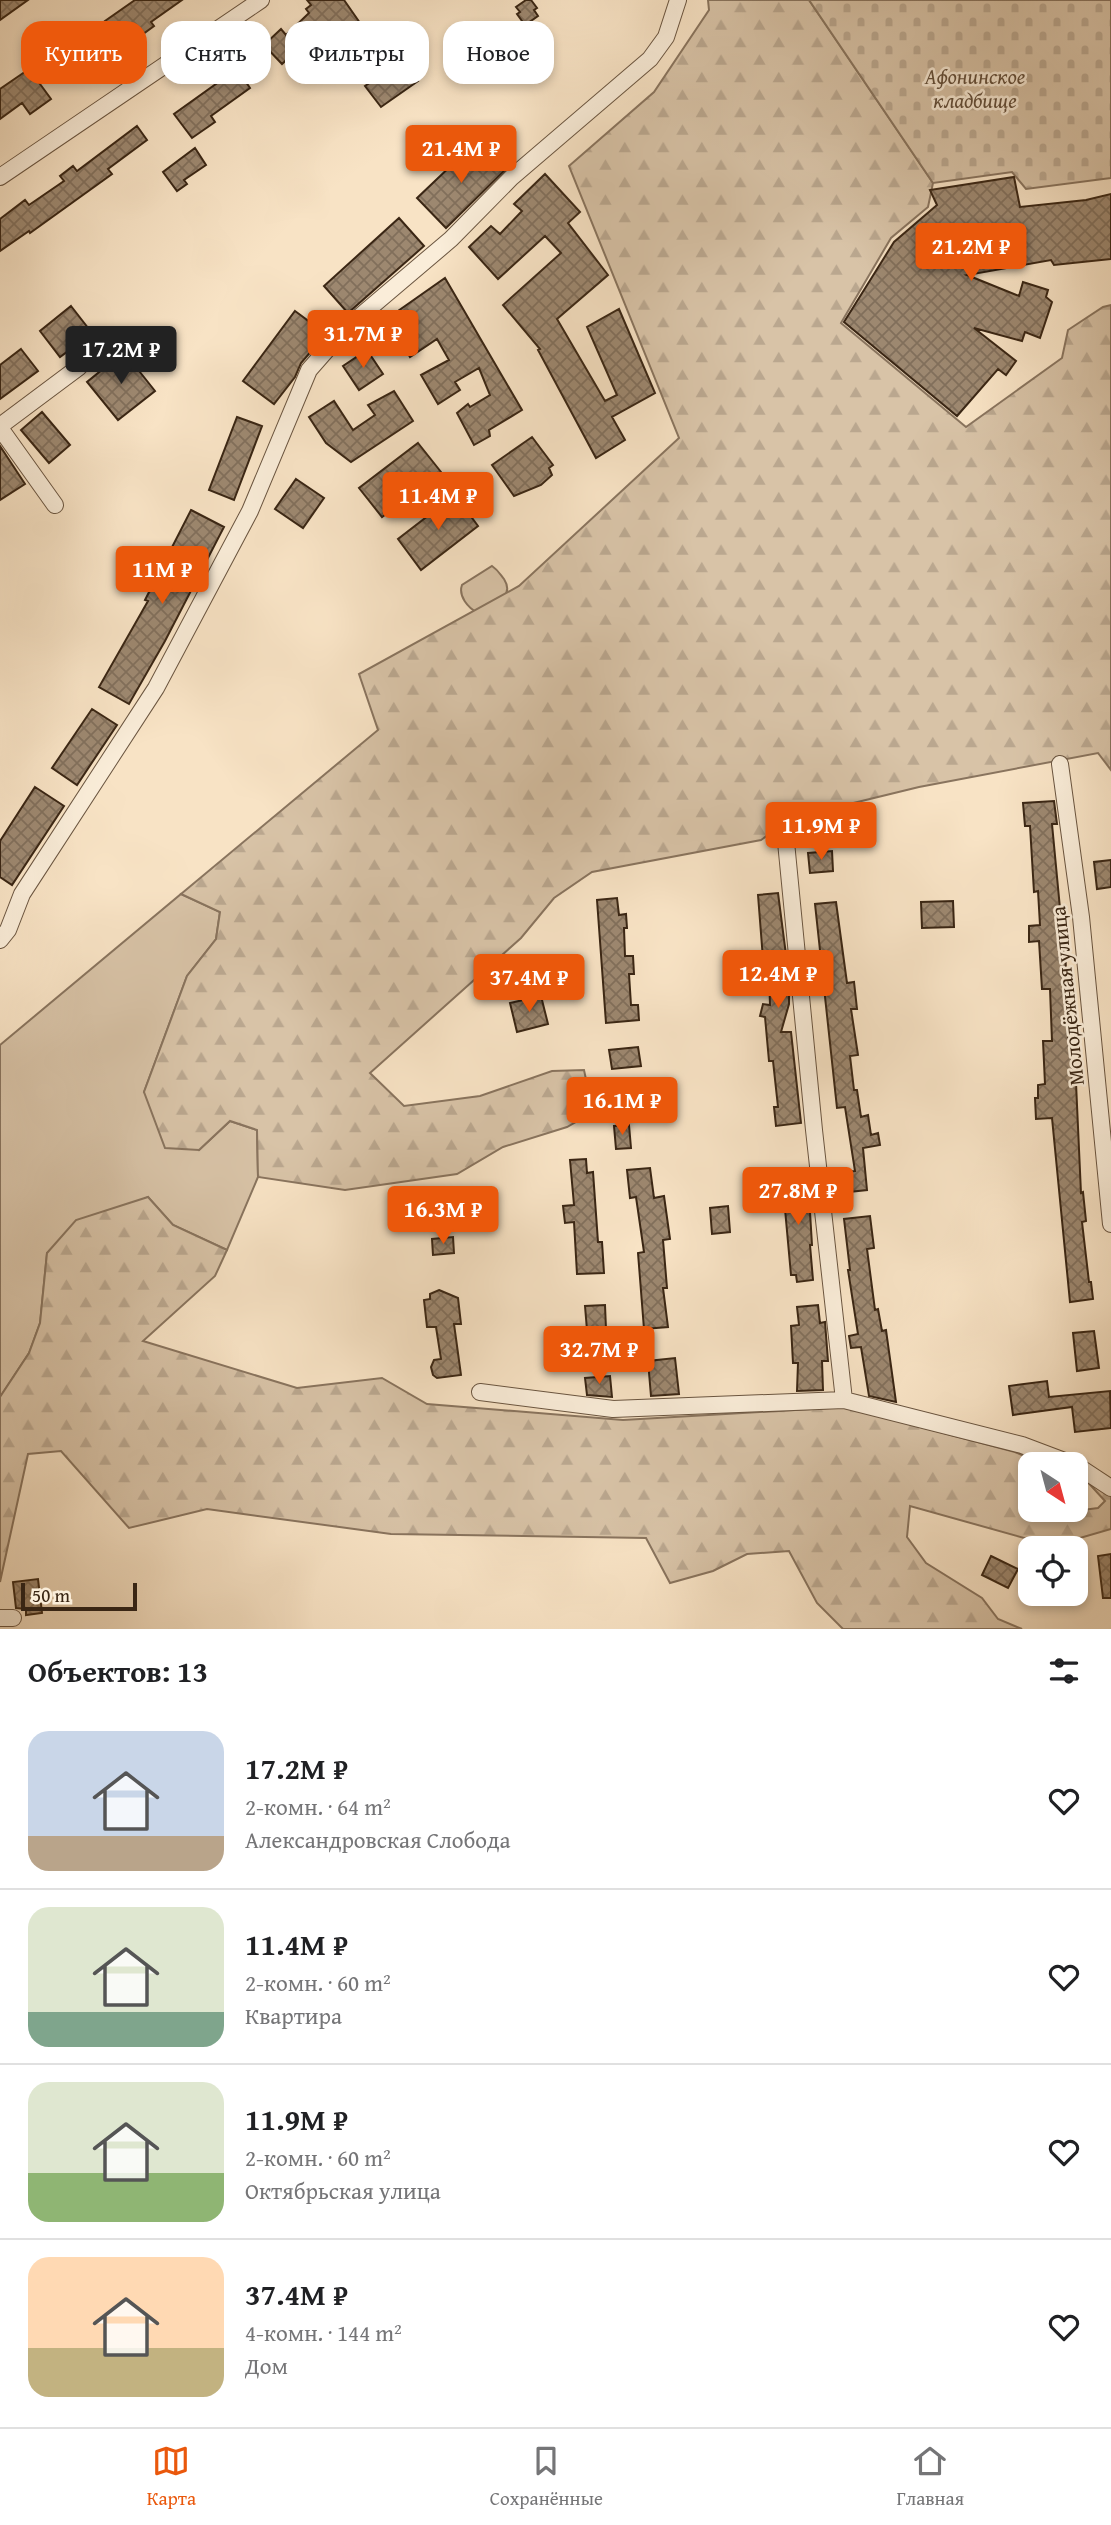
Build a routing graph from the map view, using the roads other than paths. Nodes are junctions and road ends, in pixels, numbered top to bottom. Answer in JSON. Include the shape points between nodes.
{"nodes":[{"id":1,"x":261,"y":0,"type":"edge"},
{"id":2,"x":678,"y":0,"type":"edge"},
{"id":3,"x":0,"y":177,"type":"edge"},
{"id":4,"x":79,"y":367,"type":"dead end"},
{"id":5,"x":0,"y":427,"type":"edge"},
{"id":6,"x":55,"y":505,"type":"dead end"},
{"id":7,"x":1060,"y":764,"type":"dead end"},
{"id":8,"x":786,"y":842,"type":"dead end"},
{"id":9,"x":0,"y":940,"type":"edge"},
{"id":10,"x":1111,"y":1224,"type":"edge"},
{"id":11,"x":480,"y":1392,"type":"dead end"},
{"id":12,"x":844,"y":1400,"type":"junction"},
{"id":13,"x":1041,"y":1452,"type":"edge"},
{"id":14,"x":1088,"y":1473,"type":"edge"},
{"id":15,"x":1111,"y":1488,"type":"edge"}],
"edges":[{"from":1,"to":3,"type":"street"},
{"from":2,"to":9,"type":"street","via":[[666,37],[650,60],[511,178],[451,239],[345,329],[309,370],[250,511],[156,688],[22,894]]},
{"from":4,"to":5,"type":"street"},
{"from":5,"to":6,"type":"street"},
{"from":7,"to":10,"type":"street","name":"Молодёжная улица","via":[[1081,917]]},
{"from":8,"to":12,"type":"street"},
{"from":11,"to":12,"type":"street","via":[[613,1409]]},
{"from":12,"to":13,"type":"street"},
{"from":14,"to":15,"type":"street"}]}
